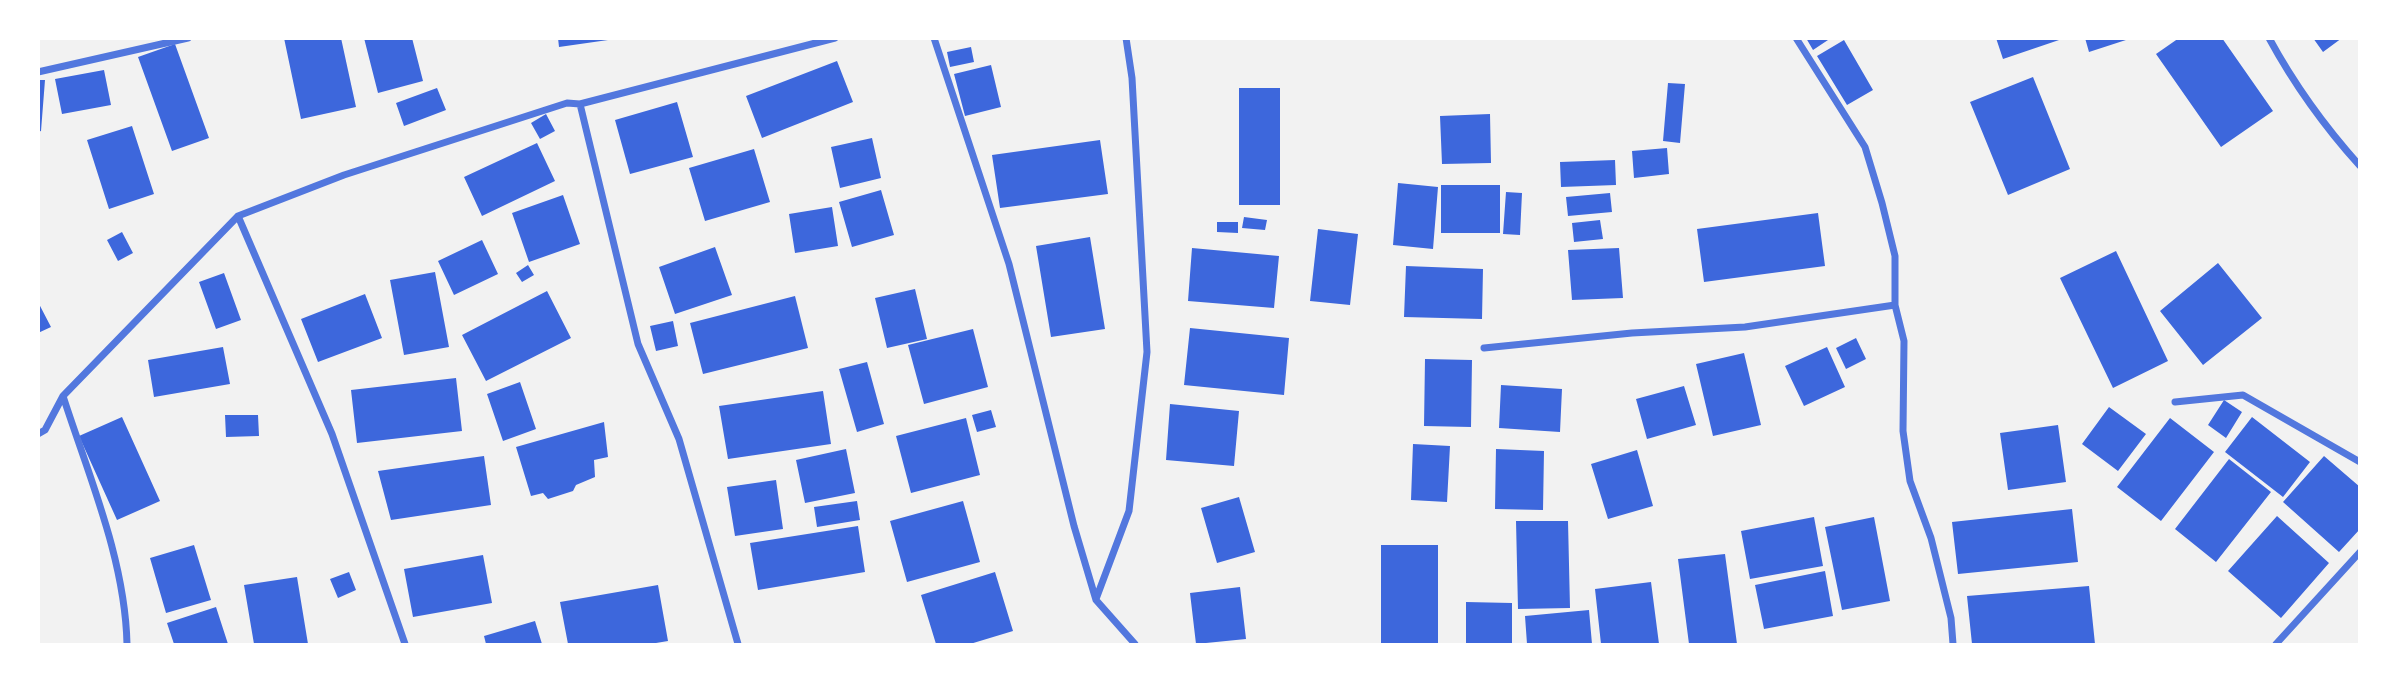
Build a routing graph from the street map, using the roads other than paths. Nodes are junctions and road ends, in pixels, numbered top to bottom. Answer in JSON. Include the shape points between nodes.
{"nodes":[{"id":1,"x":188,"y":38,"type":"edge"},
{"id":2,"x":835,"y":38,"type":"edge"},
{"id":3,"x":1126,"y":38,"type":"edge"},
{"id":4,"x":1796,"y":38,"type":"edge"},
{"id":5,"x":2269,"y":38,"type":"edge"},
{"id":6,"x":935,"y":39,"type":"edge"},
{"id":7,"x":38,"y":72,"type":"edge"},
{"id":8,"x":580,"y":104,"type":"junction"},
{"id":9,"x":2360,"y":166,"type":"edge"},
{"id":10,"x":239,"y":216,"type":"junction"},
{"id":11,"x":1895,"y":305,"type":"junction"},
{"id":12,"x":1484,"y":348,"type":"dead end"},
{"id":13,"x":63,"y":396,"type":"junction"},
{"id":14,"x":2175,"y":402,"type":"dead end"},
{"id":15,"x":38,"y":434,"type":"edge"},
{"id":16,"x":2360,"y":462,"type":"edge"},
{"id":17,"x":2360,"y":552,"type":"edge"},
{"id":18,"x":1096,"y":600,"type":"junction"},
{"id":19,"x":127,"y":645,"type":"edge"},
{"id":20,"x":405,"y":645,"type":"edge"},
{"id":21,"x":738,"y":645,"type":"edge"},
{"id":22,"x":1135,"y":645,"type":"edge"},
{"id":23,"x":1953,"y":645,"type":"edge"},
{"id":24,"x":2276,"y":645,"type":"edge"}],
"edges":[{"from":1,"to":7,"type":"street"},
{"from":2,"to":8,"type":"street"},
{"from":3,"to":18,"type":"street","via":[[1147,352],[1129,511]]},
{"from":4,"to":11,"type":"street","via":[[1866,147],[1895,256]]},
{"from":5,"to":9,"type":"street","via":[[2299,91]]},
{"from":6,"to":18,"type":"street","via":[[1009,264]]},
{"from":8,"to":10,"type":"street","via":[[566,103],[514,120]]},
{"from":8,"to":21,"type":"street","via":[[638,344],[679,439]]},
{"from":10,"to":13,"type":"street"},
{"from":10,"to":20,"type":"street","via":[[332,434]]},
{"from":11,"to":12,"type":"street","via":[[1745,327]]},
{"from":11,"to":23,"type":"street","via":[[1904,341],[1902,431],[1910,481],[1931,538]]},
{"from":13,"to":15,"type":"street","via":[[45,430]]},
{"from":13,"to":19,"type":"street","via":[[119,572]]},
{"from":14,"to":16,"type":"street","via":[[2243,395]]},
{"from":17,"to":24,"type":"street"},
{"from":18,"to":22,"type":"street"}]}
